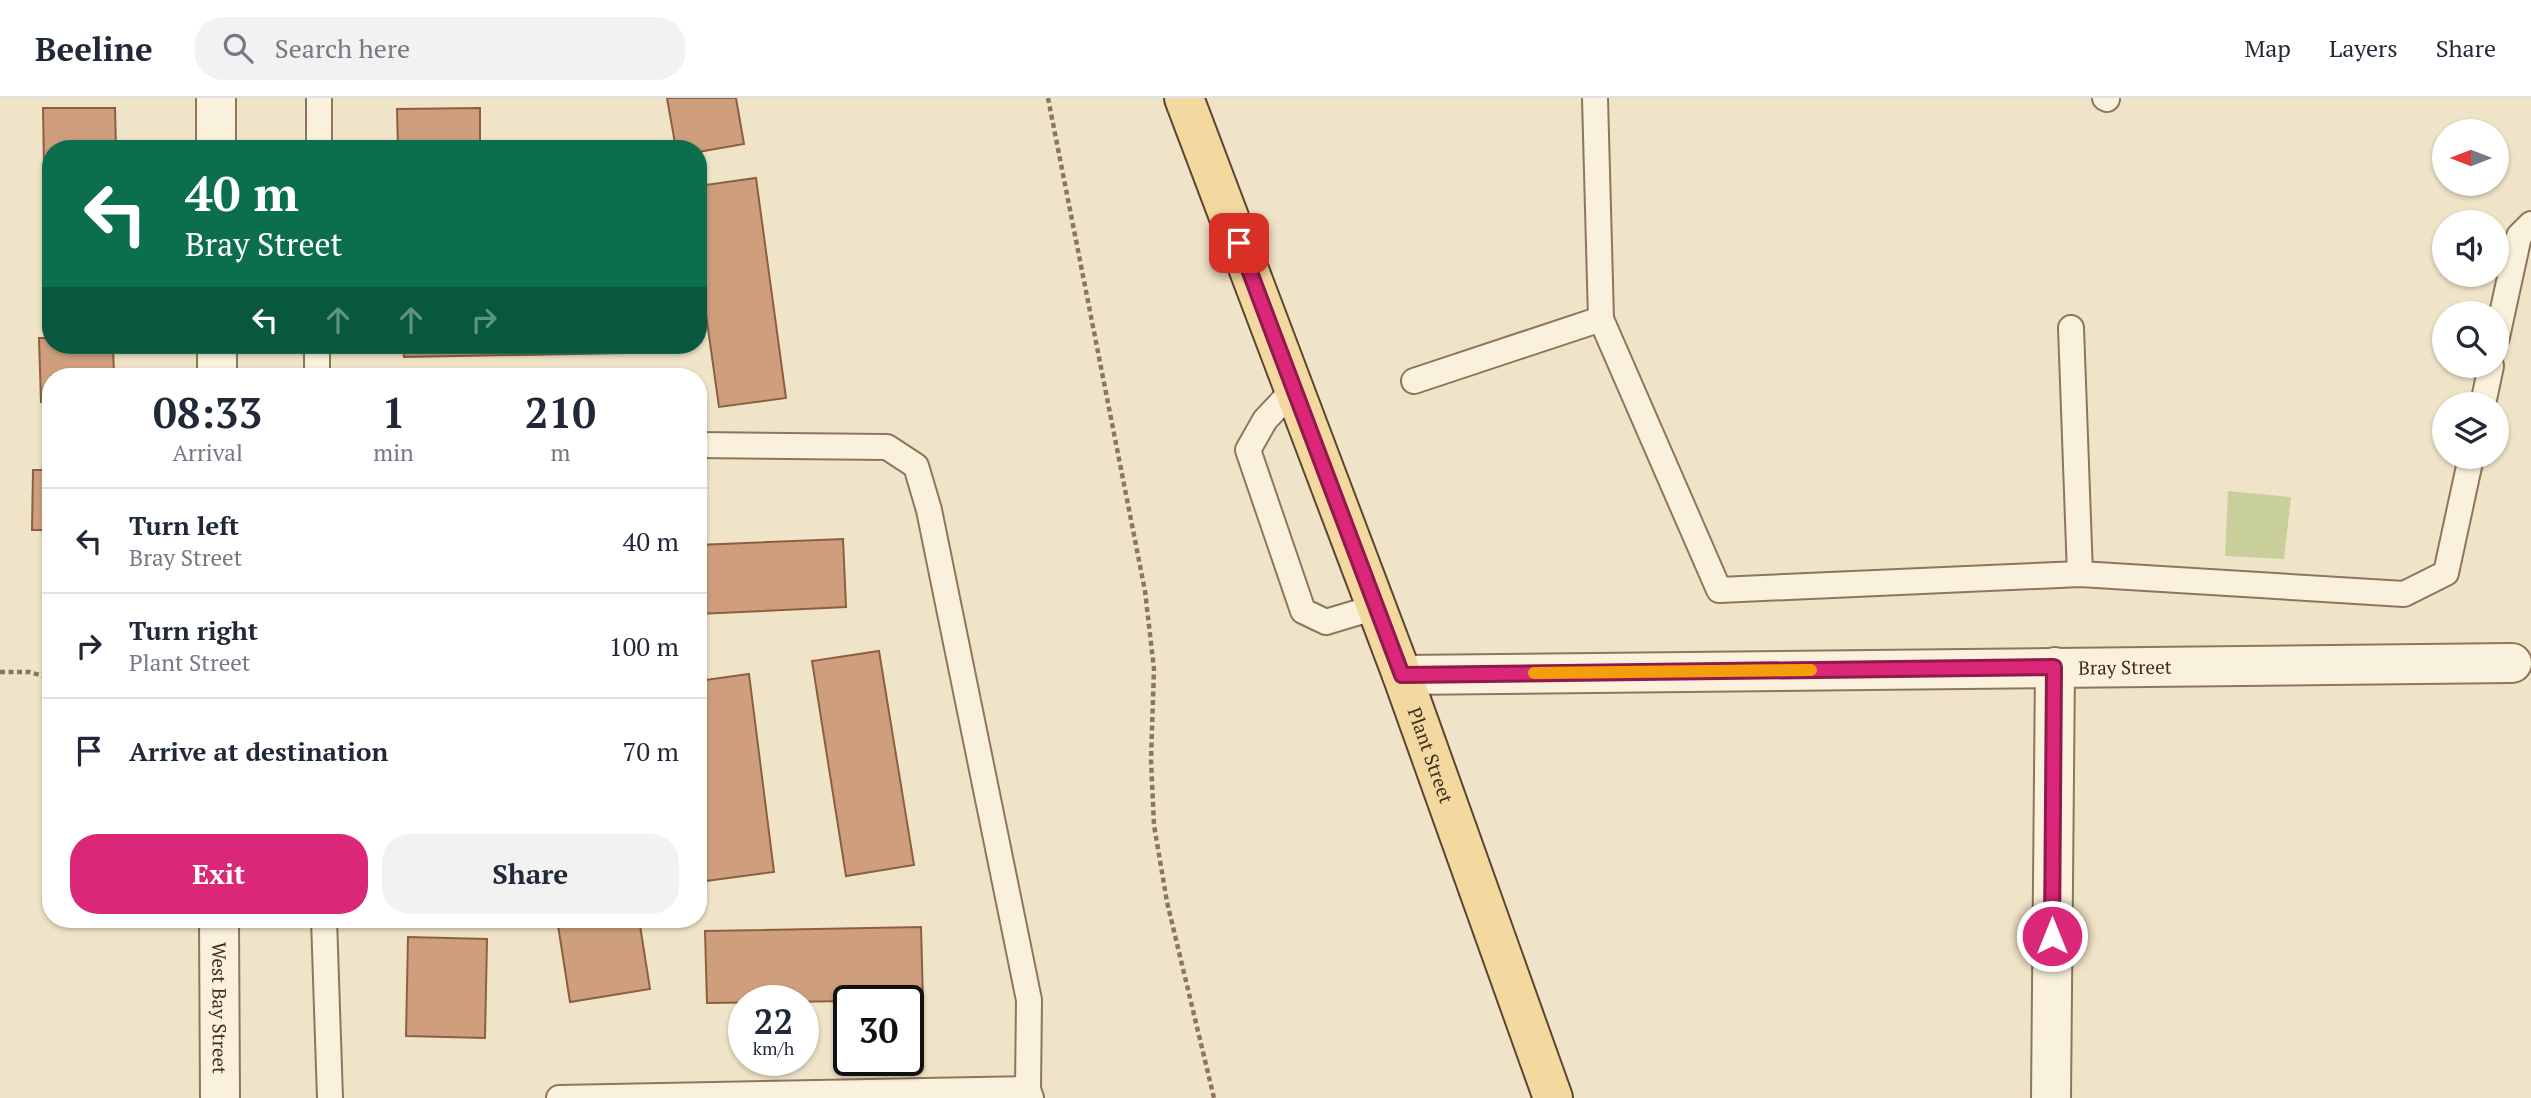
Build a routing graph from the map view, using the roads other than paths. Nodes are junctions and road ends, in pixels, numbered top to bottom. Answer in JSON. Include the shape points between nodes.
{"nodes":[{"id":1,"x":216,"y":98,"type":"edge"},
{"id":2,"x":319,"y":98,"type":"edge"},
{"id":3,"x":1184,"y":98,"type":"edge"},
{"id":4,"x":1595,"y":98,"type":"edge"},
{"id":5,"x":216,"y":140,"type":"edge"},
{"id":6,"x":319,"y":140,"type":"edge"},
{"id":7,"x":2531,"y":224,"type":"edge"},
{"id":8,"x":2505,"y":301,"type":"edge"},
{"id":9,"x":1601,"y":319,"type":"junction"},
{"id":10,"x":2071,"y":328,"type":"dead end"},
{"id":11,"x":1414,"y":382,"type":"dead end"},
{"id":12,"x":1294,"y":389,"type":"junction"},
{"id":13,"x":707,"y":445,"type":"edge"},
{"id":14,"x":2468,"y":469,"type":"edge"},
{"id":15,"x":2080,"y":574,"type":"junction"},
{"id":16,"x":1376,"y":607,"type":"junction"},
{"id":17,"x":2512,"y":663,"type":"dead end"},
{"id":18,"x":2054,"y":667,"type":"junction"},
{"id":19,"x":1402,"y":675,"type":"junction"},
{"id":20,"x":219,"y":928,"type":"edge"},
{"id":21,"x":324,"y":928,"type":"edge"},
{"id":22,"x":1030,"y":1093,"type":"edge"},
{"id":23,"x":220,"y":1098,"type":"edge"},
{"id":24,"x":330,"y":1098,"type":"edge"},
{"id":25,"x":559,"y":1098,"type":"edge"},
{"id":26,"x":1553,"y":1098,"type":"edge"},
{"id":27,"x":2051,"y":1098,"type":"edge"}],
"edges":[{"from":1,"to":5,"type":"street"},
{"from":2,"to":6,"type":"lane"},
{"from":3,"to":12,"type":"main road","name":"Plant Street"},
{"from":4,"to":9,"type":"lane"},
{"from":7,"to":8,"type":"lane","via":[[2519,236]]},
{"from":9,"to":11,"type":"lane"},
{"from":9,"to":15,"type":"lane","via":[[1719,590]]},
{"from":10,"to":15,"type":"lane"},
{"from":12,"to":16,"type":"main road","name":"Plant Street"},
{"from":12,"to":16,"type":"lane","via":[[1265,420],[1248,450],[1303,611],[1326,622]]},
{"from":13,"to":22,"type":"lane","via":[[887,447],[916,466],[929,510],[1030,1000]]},
{"from":14,"to":15,"type":"lane","via":[[2446,573],[2404,594]]},
{"from":16,"to":19,"type":"main road","name":"Plant Street"},
{"from":17,"to":18,"type":"street","name":"Bray Street"},
{"from":18,"to":19,"type":"street","name":"Bray Street"},
{"from":18,"to":27,"type":"street"},
{"from":19,"to":26,"type":"main road","name":"Plant Street"},
{"from":20,"to":23,"type":"street","name":"West Bay Street"},
{"from":21,"to":24,"type":"lane"},
{"from":22,"to":25,"type":"lane"}]}
